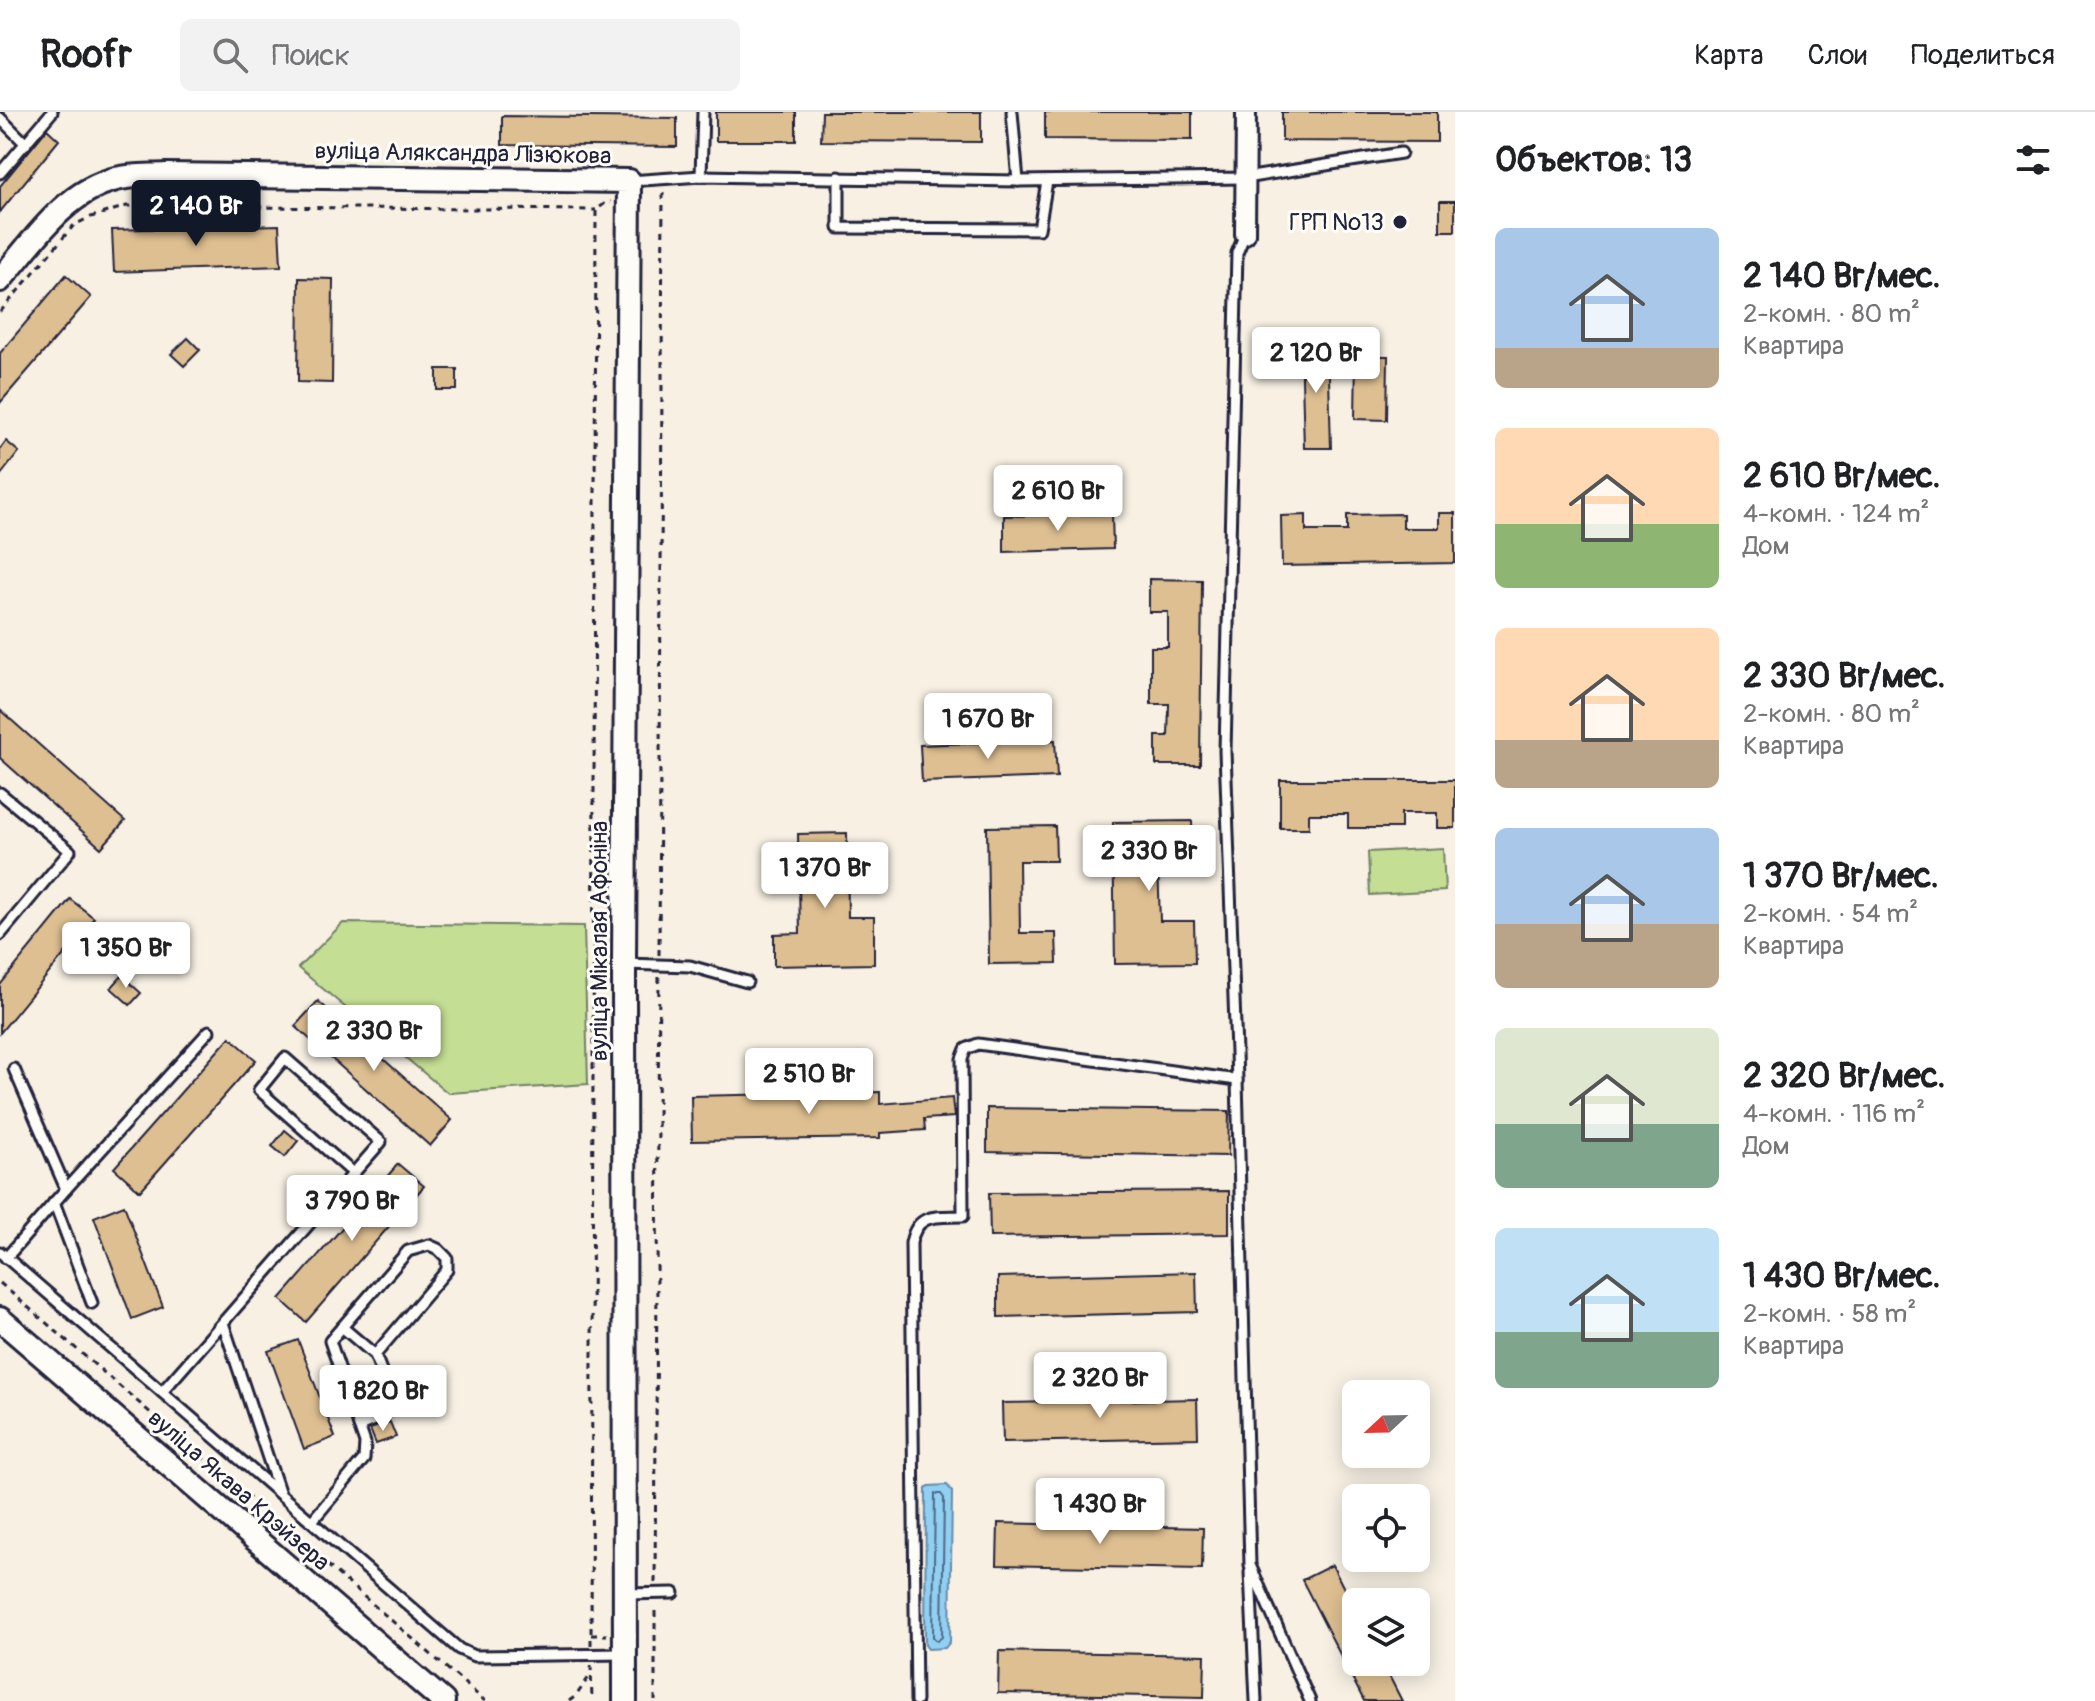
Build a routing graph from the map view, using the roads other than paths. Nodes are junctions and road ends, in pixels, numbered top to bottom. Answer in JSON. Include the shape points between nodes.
{"nodes":[{"id":1,"x":52,"y":112,"type":"edge"},
{"id":2,"x":703,"y":112,"type":"edge"},
{"id":3,"x":1012,"y":112,"type":"edge"},
{"id":4,"x":1246,"y":112,"type":"edge"},
{"id":5,"x":0,"y":118,"type":"edge"},
{"id":6,"x":26,"y":144,"type":"junction"},
{"id":7,"x":1401,"y":153,"type":"dead end"},
{"id":8,"x":0,"y":173,"type":"edge"},
{"id":9,"x":701,"y":176,"type":"junction"},
{"id":10,"x":839,"y":177,"type":"junction"},
{"id":11,"x":1245,"y":178,"type":"junction"},
{"id":12,"x":629,"y":181,"type":"junction"},
{"id":13,"x":1018,"y":181,"type":"junction"},
{"id":14,"x":1047,"y":181,"type":"junction"},
{"id":15,"x":1245,"y":234,"type":"joint"},
{"id":16,"x":0,"y":280,"type":"edge"},
{"id":17,"x":0,"y":793,"type":"edge"},
{"id":18,"x":0,"y":935,"type":"edge"},
{"id":19,"x":624,"y":964,"type":"junction"},
{"id":20,"x":747,"y":982,"type":"dead end"},
{"id":21,"x":209,"y":1031,"type":"dead end"},
{"id":22,"x":14,"y":1069,"type":"dead end"},
{"id":23,"x":1237,"y":1080,"type":"junction"},
{"id":24,"x":353,"y":1173,"type":"junction"},
{"id":25,"x":66,"y":1189,"type":"junction"},
{"id":26,"x":54,"y":1202,"type":"junction"},
{"id":27,"x":3,"y":1255,"type":"edge"},
{"id":28,"x":92,"y":1303,"type":"dead end"},
{"id":29,"x":0,"y":1319,"type":"edge"},
{"id":30,"x":223,"y":1323,"type":"junction"},
{"id":31,"x":342,"y":1327,"type":"junction"},
{"id":32,"x":375,"y":1355,"type":"junction"},
{"id":33,"x":162,"y":1392,"type":"junction"},
{"id":34,"x":359,"y":1426,"type":"junction"},
{"id":35,"x":280,"y":1494,"type":"junction"},
{"id":36,"x":312,"y":1521,"type":"junction"},
{"id":37,"x":1250,"y":1565,"type":"junction"},
{"id":38,"x":674,"y":1593,"type":"dead end"},
{"id":39,"x":625,"y":1594,"type":"junction"},
{"id":40,"x":625,"y":1654,"type":"junction"},
{"id":41,"x":443,"y":1701,"type":"edge"},
{"id":42,"x":625,"y":1701,"type":"edge"},
{"id":43,"x":916,"y":1701,"type":"edge"},
{"id":44,"x":1256,"y":1701,"type":"edge"},
{"id":45,"x":1310,"y":1701,"type":"edge"}],
"edges":[{"from":1,"to":6,"type":"lane"},
{"from":2,"to":9,"type":"lane"},
{"from":3,"to":13,"type":"lane"},
{"from":4,"to":11,"type":"street"},
{"from":5,"to":6,"type":"lane"},
{"from":6,"to":8,"type":"lane"},
{"from":7,"to":11,"type":"lane"},
{"from":9,"to":10,"type":"lane"},
{"from":9,"to":12,"type":"lane"},
{"from":10,"to":13,"type":"lane"},
{"from":10,"to":14,"type":"lane","via":[[839,228],[1039,229]]},
{"from":11,"to":14,"type":"lane"},
{"from":11,"to":15,"type":"street"},
{"from":12,"to":16,"type":"street","name":"вуліца Аляксандра Лізюкова","via":[[166,175],[115,179],[61,209]]},
{"from":12,"to":19,"type":"street","name":"вуліца Мікалая Афоніна"},
{"from":13,"to":14,"type":"lane"},
{"from":15,"to":23,"type":"lane","via":[[1237,253],[1225,751]]},
{"from":17,"to":18,"type":"lane","via":[[70,851]]},
{"from":19,"to":20,"type":"lane","via":[[690,966]]},
{"from":19,"to":39,"type":"street","name":"вуліца Мікалая Афоніна"},
{"from":21,"to":25,"type":"lane"},
{"from":22,"to":25,"type":"lane"},
{"from":23,"to":37,"type":"lane"},
{"from":23,"to":43,"type":"lane","via":[[978,1044],[966,1049],[963,1216],[927,1218],[914,1229],[911,1243]]},
{"from":24,"to":24,"type":"lane","via":[[381,1142],[285,1058],[259,1090]]},
{"from":24,"to":30,"type":"lane"},
{"from":25,"to":26,"type":"lane"},
{"from":26,"to":27,"type":"lane"},
{"from":26,"to":28,"type":"lane"},
{"from":27,"to":33,"type":"lane"},
{"from":29,"to":41,"type":"street","name":"вуліца Якава Крэйзера"},
{"from":30,"to":33,"type":"lane"},
{"from":30,"to":35,"type":"lane"},
{"from":31,"to":32,"type":"lane"},
{"from":31,"to":32,"type":"lane","via":[[408,1251],[429,1245],[438,1249],[447,1258],[447,1270]]},
{"from":31,"to":34,"type":"lane","via":[[330,1341]]},
{"from":32,"to":34,"type":"lane","via":[[394,1404],[383,1416]]},
{"from":33,"to":35,"type":"lane"},
{"from":34,"to":36,"type":"lane","via":[[364,1459]]},
{"from":35,"to":36,"type":"lane"},
{"from":36,"to":40,"type":"lane","via":[[459,1649],[474,1656]]},
{"from":37,"to":44,"type":"lane"},
{"from":37,"to":45,"type":"lane"},
{"from":38,"to":39,"type":"lane"},
{"from":39,"to":40,"type":"street","name":"вуліца Мікалая Афоніна"},
{"from":40,"to":42,"type":"street","name":"вуліца Мікалая Афоніна"}]}
